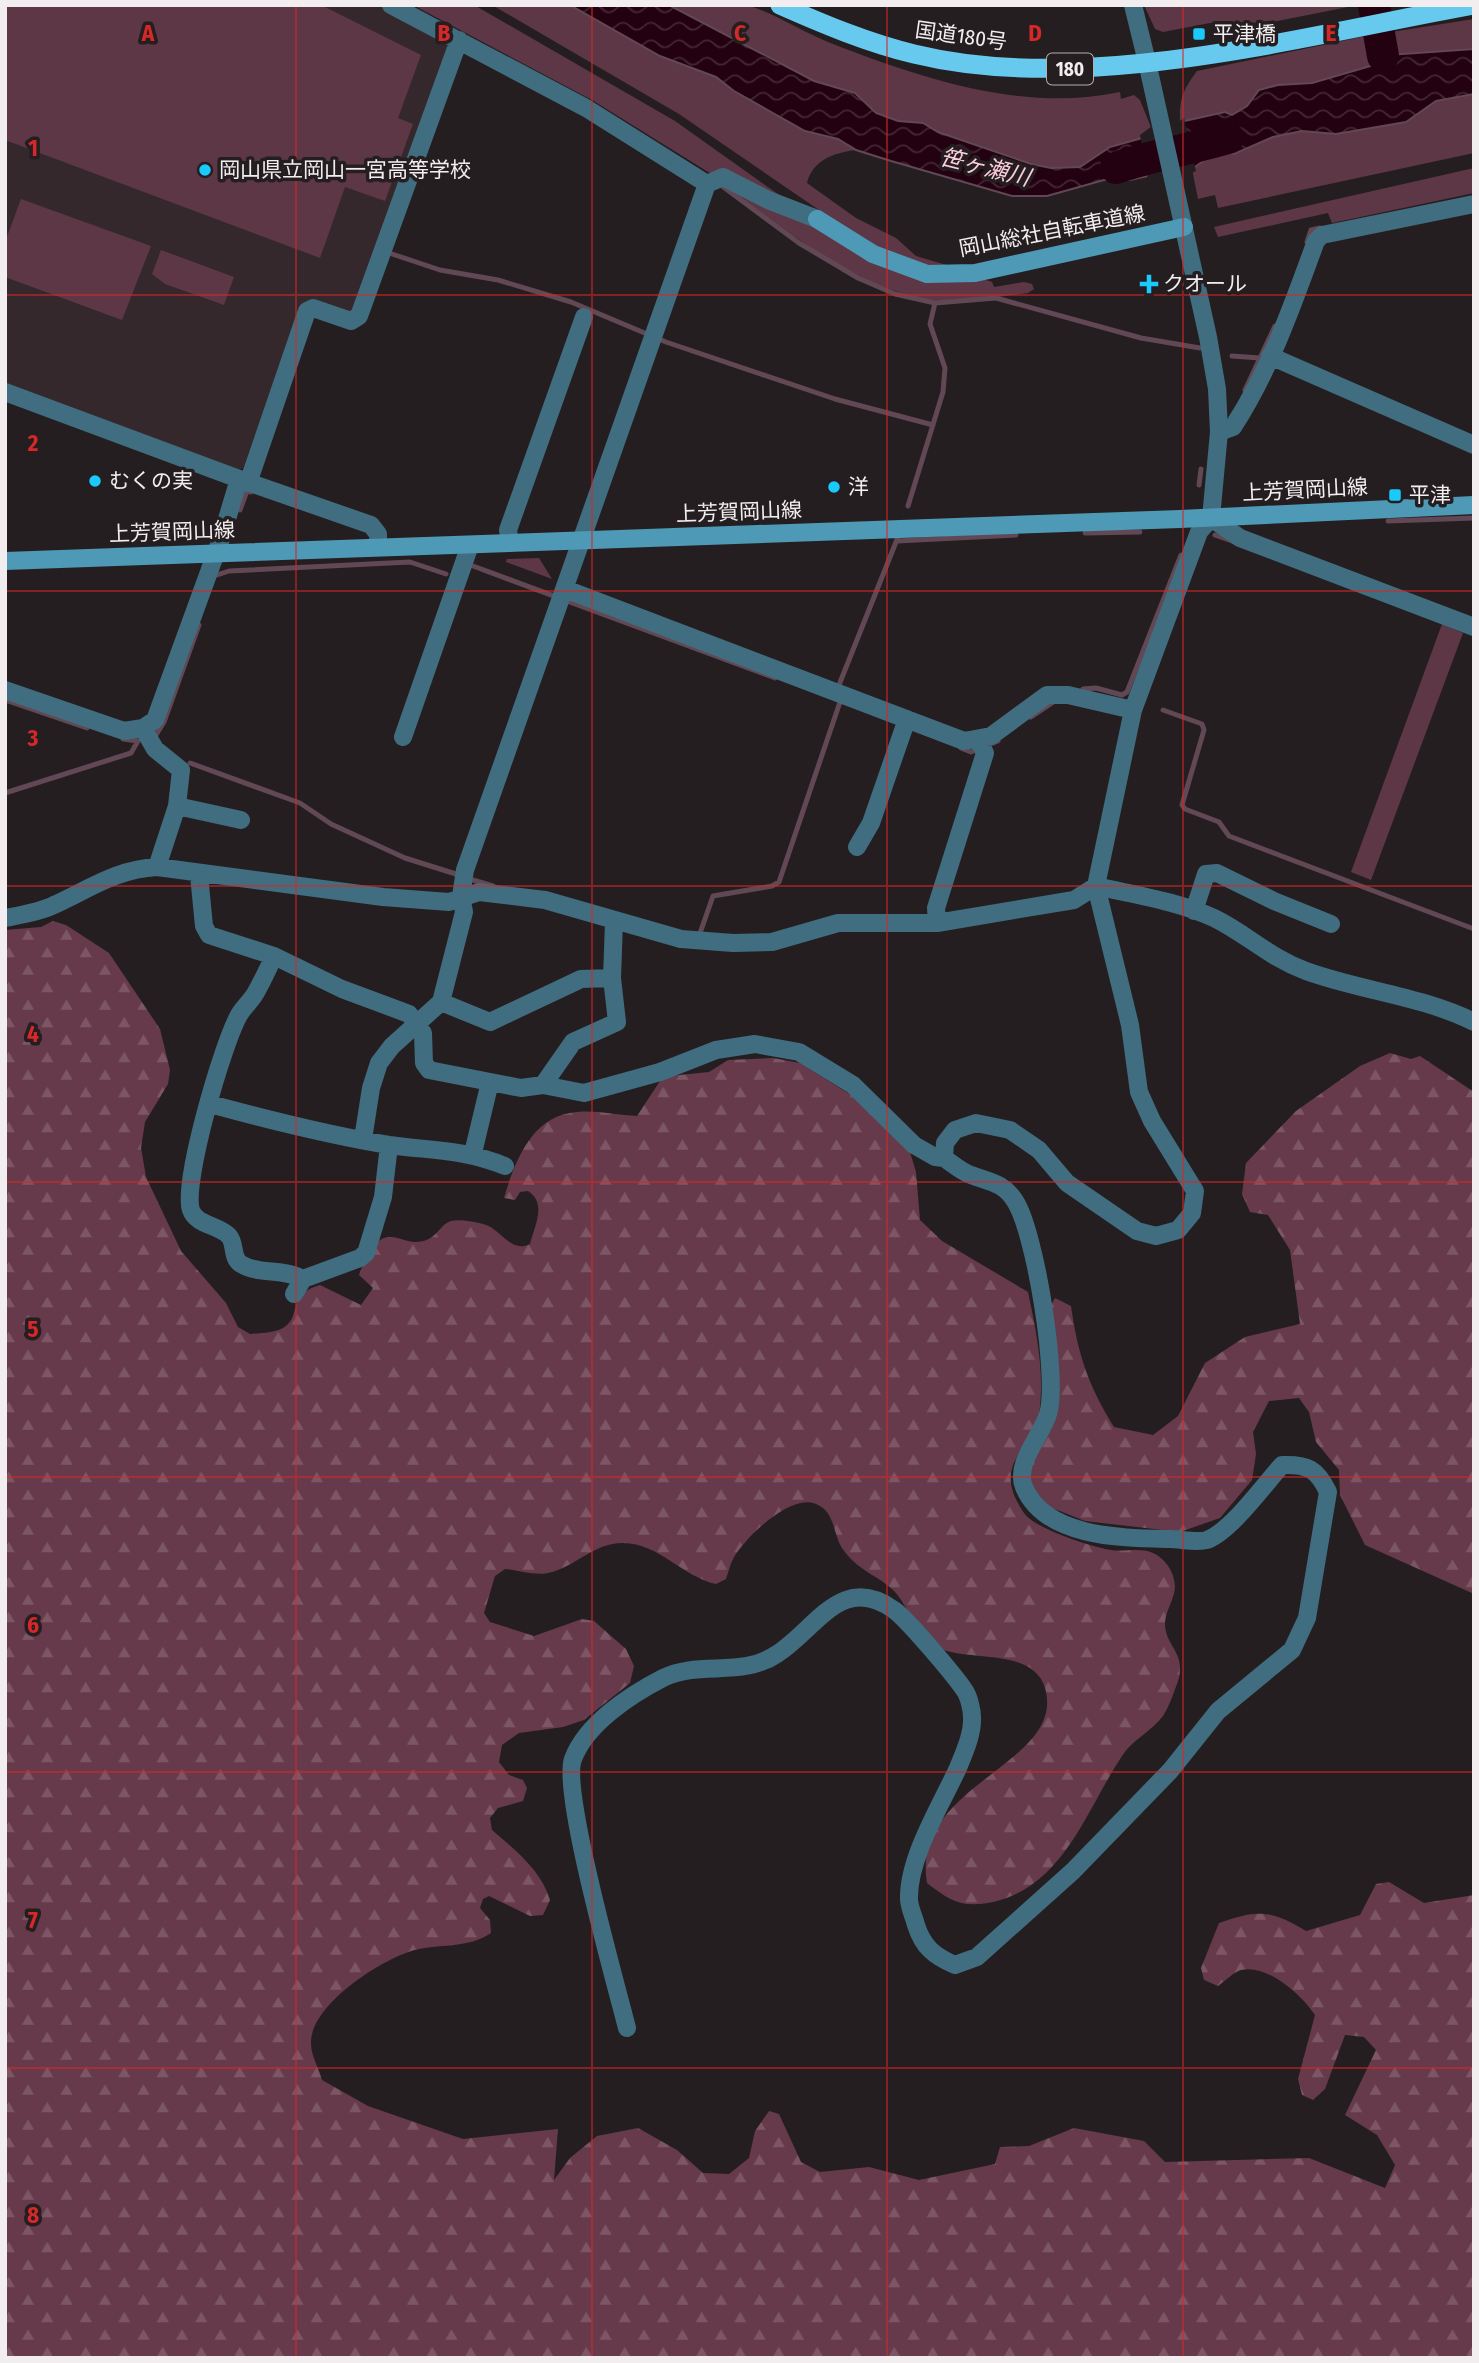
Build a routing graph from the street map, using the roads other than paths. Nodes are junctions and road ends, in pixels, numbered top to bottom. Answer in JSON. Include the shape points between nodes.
{"nodes":[{"id":1,"x":391,"y":5,"type":"edge"},
{"id":2,"x":780,"y":5,"type":"edge"},
{"id":3,"x":1133,"y":5,"type":"edge"},
{"id":4,"x":1474,"y":5,"type":"edge"},
{"id":5,"x":459,"y":40,"type":"junction"},
{"id":6,"x":1147,"y":62,"type":"junction"},
{"id":7,"x":714,"y":181,"type":"junction"},
{"id":8,"x":1474,"y":204,"type":"edge"},
{"id":9,"x":817,"y":219,"type":"joint"},
{"id":10,"x":1183,"y":225,"type":"junction"},
{"id":11,"x":584,"y":317,"type":"dead end"},
{"id":12,"x":1268,"y":360,"type":"junction"},
{"id":13,"x":5,"y":392,"type":"edge"},
{"id":14,"x":1219,"y":432,"type":"junction"},
{"id":15,"x":1474,"y":445,"type":"edge"},
{"id":16,"x":240,"y":484,"type":"junction"},
{"id":17,"x":1474,"y":505,"type":"edge"},
{"id":18,"x":1211,"y":518,"type":"junction"},
{"id":19,"x":582,"y":541,"type":"junction"},
{"id":20,"x":510,"y":543,"type":"junction"},
{"id":21,"x":470,"y":545,"type":"junction"},
{"id":22,"x":378,"y":547,"type":"junction"},
{"id":23,"x":215,"y":553,"type":"junction"},
{"id":24,"x":5,"y":561,"type":"edge"},
{"id":25,"x":563,"y":595,"type":"junction"},
{"id":26,"x":1474,"y":627,"type":"edge"},
{"id":27,"x":5,"y":690,"type":"edge"},
{"id":28,"x":1133,"y":710,"type":"junction"},
{"id":29,"x":905,"y":725,"type":"junction"},
{"id":30,"x":143,"y":728,"type":"junction"},
{"id":31,"x":403,"y":737,"type":"dead end"},
{"id":32,"x":981,"y":746,"type":"junction"},
{"id":33,"x":177,"y":806,"type":"junction"},
{"id":34,"x":242,"y":820,"type":"dead end"},
{"id":35,"x":857,"y":847,"type":"dead end"},
{"id":36,"x":157,"y":867,"type":"junction"},
{"id":37,"x":199,"y":875,"type":"junction"},
{"id":38,"x":1096,"y":886,"type":"junction"},
{"id":39,"x":461,"y":896,"type":"junction"},
{"id":40,"x":1194,"y":911,"type":"junction"},
{"id":41,"x":5,"y":918,"type":"edge"},
{"id":42,"x":614,"y":922,"type":"junction"},
{"id":43,"x":937,"y":923,"type":"junction"},
{"id":44,"x":1331,"y":924,"type":"dead end"},
{"id":45,"x":274,"y":956,"type":"junction"},
{"id":46,"x":612,"y":978,"type":"junction"},
{"id":47,"x":441,"y":1002,"type":"junction"},
{"id":48,"x":418,"y":1022,"type":"junction"},
{"id":49,"x":1474,"y":1022,"type":"edge"},
{"id":50,"x":490,"y":1082,"type":"junction"},
{"id":51,"x":543,"y":1086,"type":"junction"},
{"id":52,"x":210,"y":1104,"type":"junction"},
{"id":53,"x":363,"y":1139,"type":"junction"},
{"id":54,"x":389,"y":1145,"type":"junction"},
{"id":55,"x":473,"y":1153,"type":"junction"},
{"id":56,"x":944,"y":1158,"type":"junction"},
{"id":57,"x":505,"y":1166,"type":"dead end"},
{"id":58,"x":627,"y":2028,"type":"dead end"}],
"edges":[{"from":1,"to":5,"type":"street"},
{"from":2,"to":6,"type":"highway","name":"国道180号","number":"180","via":[[835,29],[952,61],[1077,69]]},
{"from":3,"to":6,"type":"street"},
{"from":4,"to":6,"type":"highway","name":"国道180号","number":"180"},
{"from":5,"to":7,"type":"street"},
{"from":5,"to":16,"type":"street","via":[[359,316],[351,321],[313,308],[307,311]]},
{"from":6,"to":10,"type":"street"},
{"from":7,"to":9,"type":"street"},
{"from":7,"to":19,"type":"street"},
{"from":8,"to":12,"type":"street","via":[[1322,235]]},
{"from":9,"to":10,"type":"main road","name":"岡山総社自転車道線","via":[[873,254],[928,274],[975,273]]},
{"from":10,"to":14,"type":"street","via":[[1208,337]]},
{"from":11,"to":20,"type":"street","via":[[508,530]]},
{"from":12,"to":14,"type":"street","via":[[1233,427]]},
{"from":12,"to":15,"type":"street"},
{"from":13,"to":16,"type":"street"},
{"from":14,"to":18,"type":"street"},
{"from":16,"to":22,"type":"street","via":[[371,524],[378,534]]},
{"from":16,"to":23,"type":"street"},
{"from":17,"to":18,"type":"main road","name":"上芳賀岡山線"},
{"from":18,"to":19,"type":"main road","name":"上芳賀岡山線"},
{"from":18,"to":26,"type":"street","via":[[1240,538]]},
{"from":18,"to":28,"type":"street","via":[[1199,532]]},
{"from":19,"to":20,"type":"main road","name":"上芳賀岡山線"},
{"from":19,"to":25,"type":"street"},
{"from":20,"to":21,"type":"main road","name":"上芳賀岡山線"},
{"from":21,"to":22,"type":"main road","name":"上芳賀岡山線"},
{"from":21,"to":31,"type":"street"},
{"from":22,"to":23,"type":"main road","name":"上芳賀岡山線"},
{"from":23,"to":24,"type":"main road","name":"上芳賀岡山線"},
{"from":23,"to":30,"type":"street","via":[[155,720]]},
{"from":25,"to":29,"type":"street"},
{"from":25,"to":39,"type":"street","via":[[466,870]]},
{"from":27,"to":30,"type":"street","via":[[124,731]]},
{"from":28,"to":32,"type":"street","via":[[1068,695],[1047,695]]},
{"from":28,"to":38,"type":"street"},
{"from":29,"to":32,"type":"street"},
{"from":29,"to":35,"type":"street","via":[[871,822]]},
{"from":30,"to":33,"type":"street","via":[[155,749],[181,770]]},
{"from":32,"to":43,"type":"street","via":[[936,908]]},
{"from":33,"to":34,"type":"street"},
{"from":33,"to":36,"type":"street"},
{"from":36,"to":37,"type":"street"},
{"from":36,"to":41,"type":"street","via":[[133,868],[51,907]]},
{"from":37,"to":39,"type":"street","via":[[383,897],[450,902]]},
{"from":37,"to":45,"type":"street","via":[[209,935]]},
{"from":38,"to":40,"type":"street"},
{"from":38,"to":43,"type":"street","via":[[1074,900]]},
{"from":38,"to":56,"type":"street","via":[[1130,1025],[1139,1091],[1195,1191],[1192,1213],[1178,1230],[1156,1236],[1137,1231],[1068,1183],[1040,1150],[1010,1130],[976,1123],[954,1130],[945,1143]]},
{"from":39,"to":42,"type":"street","via":[[480,892],[545,900]]},
{"from":39,"to":47,"type":"street","via":[[464,912]]},
{"from":40,"to":44,"type":"street","via":[[1206,874],[1217,873]]},
{"from":40,"to":49,"type":"street","via":[[1215,919],[1278,961]]},
{"from":42,"to":43,"type":"street","via":[[681,939],[733,943],[772,942],[838,923]]},
{"from":42,"to":46,"type":"street"},
{"from":45,"to":48,"type":"street","via":[[409,1014]]},
{"from":45,"to":52,"type":"street","via":[[234,1026]]},
{"from":46,"to":47,"type":"street","via":[[581,979],[490,1022]]},
{"from":46,"to":51,"type":"street","via":[[617,1022],[573,1042]]},
{"from":47,"to":48,"type":"street"},
{"from":48,"to":50,"type":"street","via":[[429,1070]]},
{"from":48,"to":53,"type":"street","via":[[379,1063]]},
{"from":50,"to":51,"type":"street","via":[[521,1088]]},
{"from":50,"to":55,"type":"street"},
{"from":51,"to":56,"type":"street","via":[[584,1093],[660,1072],[716,1050],[755,1044],[799,1052],[853,1085],[914,1145]]},
{"from":52,"to":53,"type":"street"},
{"from":52,"to":54,"type":"street","via":[[192,1174],[190,1208],[195,1218],[223,1230],[233,1240],[242,1265],[295,1274],[298,1286],[366,1253],[383,1197]]},
{"from":53,"to":54,"type":"street"},
{"from":54,"to":55,"type":"street"},
{"from":55,"to":57,"type":"street"},
{"from":56,"to":58,"type":"street","via":[[968,1174],[999,1183],[1016,1201],[1034,1250],[1049,1352],[1051,1407],[1043,1432],[1025,1459],[1022,1484],[1035,1508],[1069,1526],[1116,1538],[1206,1540],[1227,1525],[1282,1465],[1304,1464],[1320,1474],[1328,1492],[1307,1618],[1292,1650],[1218,1710],[1170,1771],[1073,1871],[977,1957],[955,1965],[934,1956],[920,1937],[909,1900],[913,1867],[965,1751],[972,1717],[967,1693],[895,1610],[870,1598],[844,1599],[778,1654],[753,1666],[684,1671],[664,1678],[620,1705],[581,1741],[571,1763],[590,1879]]}]}
